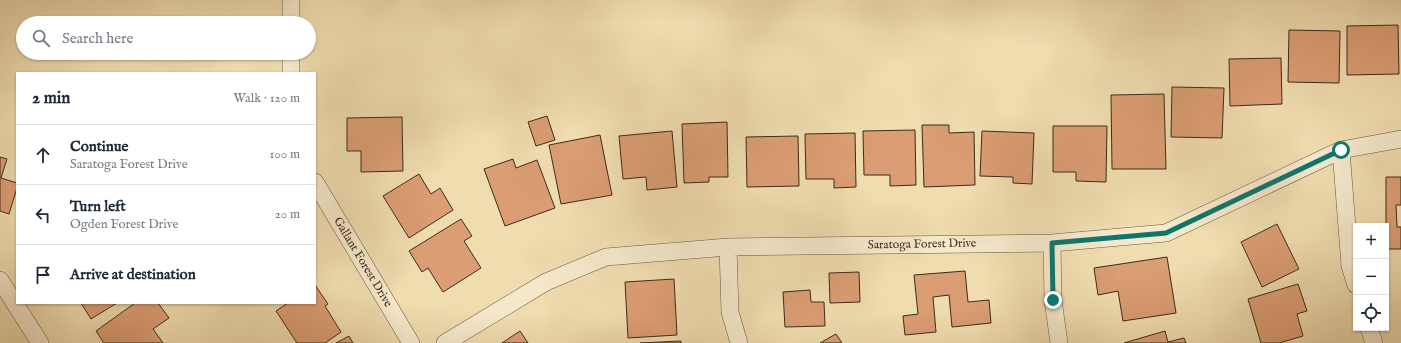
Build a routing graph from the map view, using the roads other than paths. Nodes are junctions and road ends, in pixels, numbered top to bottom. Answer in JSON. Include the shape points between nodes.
{"nodes":[{"id":1,"x":291,"y":0,"type":"edge"},
{"id":2,"x":291,"y":16,"type":"edge"},
{"id":3,"x":291,"y":60,"type":"edge"},
{"id":4,"x":292,"y":72,"type":"edge"},
{"id":5,"x":1401,"y":139,"type":"edge"},
{"id":6,"x":1341,"y":150,"type":"junction"},
{"id":7,"x":316,"y":184,"type":"edge"},
{"id":8,"x":1052,"y":243,"type":"junction"},
{"id":9,"x":728,"y":247,"type":"junction"},
{"id":10,"x":1353,"y":276,"type":"edge"},
{"id":11,"x":0,"y":280,"type":"edge"},
{"id":12,"x":1370,"y":331,"type":"edge"},
{"id":13,"x":40,"y":343,"type":"edge"},
{"id":14,"x":411,"y":343,"type":"edge"},
{"id":15,"x":445,"y":343,"type":"edge"},
{"id":16,"x":739,"y":343,"type":"edge"},
{"id":17,"x":1059,"y":343,"type":"edge"},
{"id":18,"x":1374,"y":343,"type":"edge"}],
"edges":[{"from":1,"to":2,"type":"street"},
{"from":3,"to":4,"type":"street"},
{"from":5,"to":6,"type":"street","name":"Saratoga Forest Drive"},
{"from":6,"to":8,"type":"street","name":"Saratoga Forest Drive","via":[[1166,233]]},
{"from":6,"to":10,"type":"street","via":[[1350,266]]},
{"from":7,"to":14,"type":"street","name":"Gallant Forest Drive"},
{"from":8,"to":9,"type":"street","name":"Saratoga Forest Drive"},
{"from":8,"to":17,"type":"street","via":[[1053,300]]},
{"from":9,"to":15,"type":"street","name":"Saratoga Forest Drive","via":[[606,257],[546,282]]},
{"from":9,"to":16,"type":"street","via":[[730,312]]},
{"from":11,"to":13,"type":"street"},
{"from":12,"to":18,"type":"street"}]}
